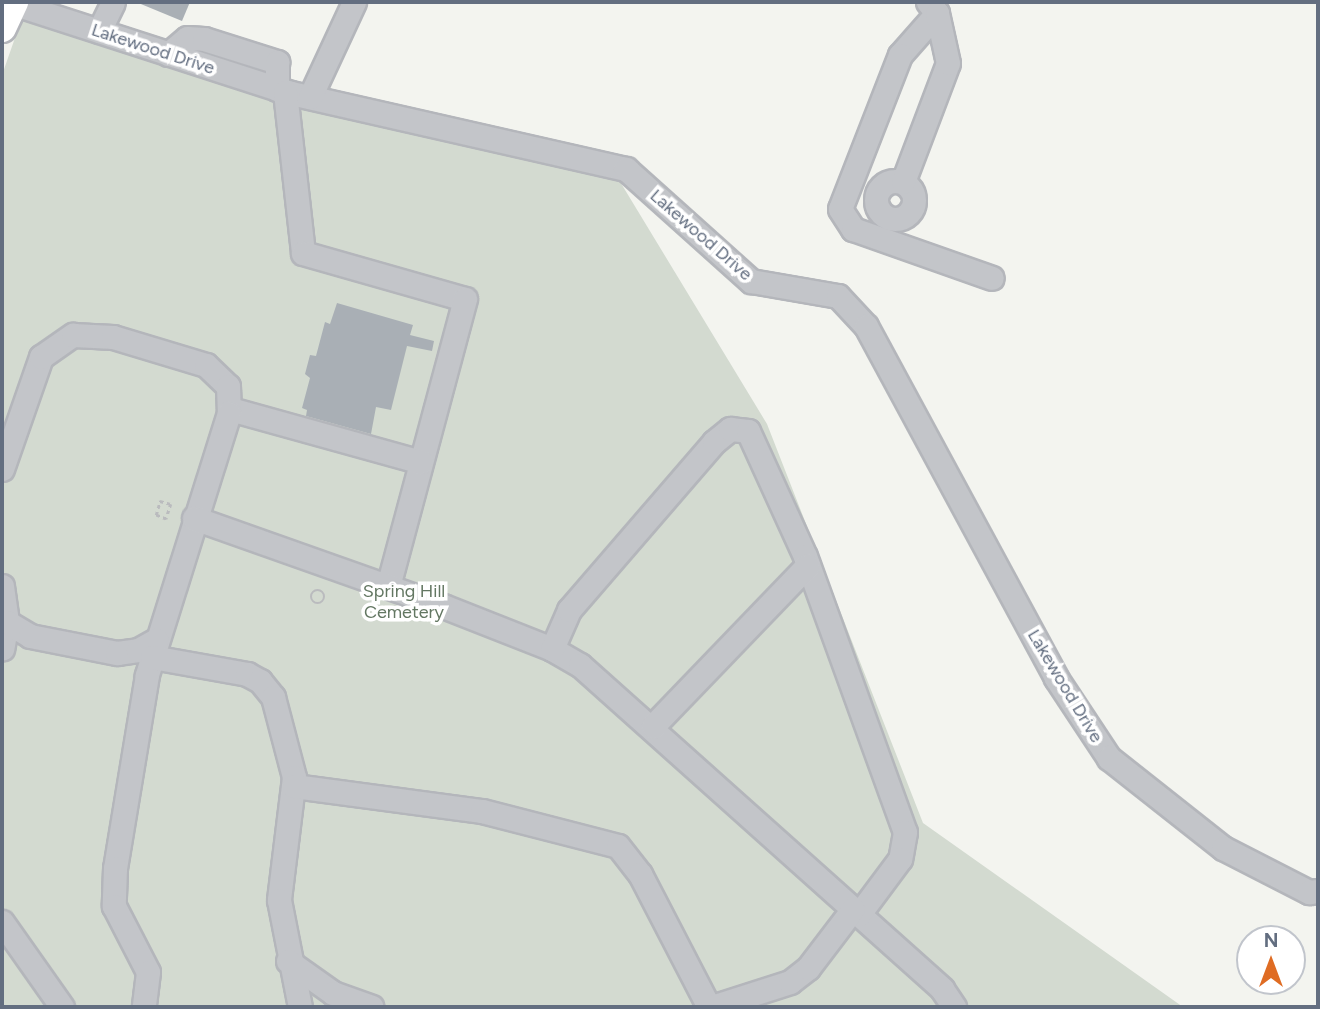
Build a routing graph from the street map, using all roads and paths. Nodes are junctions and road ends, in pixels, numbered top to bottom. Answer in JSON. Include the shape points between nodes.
{"nodes":[{"id":1,"x":354,"y":2,"type":"edge"},
{"id":2,"x":104,"y":4,"type":"edge"},
{"id":3,"x":933,"y":8,"type":"edge"},
{"id":4,"x":10,"y":9,"type":"edge"},
{"id":5,"x":99,"y":31,"type":"junction"},
{"id":6,"x":281,"y":90,"type":"junction"},
{"id":7,"x":310,"y":97,"type":"junction"},
{"id":8,"x":885,"y":229,"type":"junction"},
{"id":9,"x":992,"y":278,"type":"dead end"},
{"id":10,"x":230,"y":409,"type":"junction"},
{"id":11,"x":421,"y":463,"type":"junction"},
{"id":12,"x":2,"y":469,"type":"edge"},
{"id":13,"x":171,"y":504,"type":"joint"},
{"id":14,"x":194,"y":518,"type":"junction"},
{"id":15,"x":808,"y":565,"type":"junction"},
{"id":16,"x":2,"y":586,"type":"edge"},
{"id":17,"x":388,"y":586,"type":"junction"},
{"id":18,"x":315,"y":590,"type":"joint"},
{"id":19,"x":7,"y":622,"type":"junction"},
{"id":20,"x":154,"y":648,"type":"junction"},
{"id":21,"x":2,"y":649,"type":"edge"},
{"id":22,"x":552,"y":649,"type":"junction"},
{"id":23,"x":653,"y":726,"type":"junction"},
{"id":24,"x":294,"y":786,"type":"junction"},
{"id":25,"x":1318,"y":891,"type":"edge"},
{"id":26,"x":856,"y":911,"type":"junction"},
{"id":27,"x":2,"y":922,"type":"edge"},
{"id":28,"x":288,"y":961,"type":"junction"},
{"id":29,"x":345,"y":1003,"type":"edge"},
{"id":30,"x":62,"y":1007,"type":"edge"},
{"id":31,"x":144,"y":1007,"type":"edge"},
{"id":32,"x":300,"y":1007,"type":"edge"},
{"id":33,"x":372,"y":1007,"type":"edge"},
{"id":34,"x":710,"y":1007,"type":"edge"},
{"id":35,"x":954,"y":1007,"type":"edge"}],
"edges":[{"from":1,"to":7,"type":"street"},
{"from":2,"to":5,"type":"street"},
{"from":3,"to":8,"type":"street","via":[[948,63],[903,182],[914,196],[913,208]]},
{"from":3,"to":8,"type":"street","via":[[900,55],[840,209],[853,229]]},
{"from":4,"to":5,"type":"street","name":"Lakewood Drive"},
{"from":5,"to":6,"type":"street","name":"Lakewood Drive"},
{"from":6,"to":7,"type":"street","name":"Lakewood Drive"},
{"from":6,"to":11,"type":"street","via":[[303,253],[465,299]]},
{"from":7,"to":25,"type":"street","name":"Lakewood Drive","via":[[626,169],[751,281],[838,296],[866,326],[1056,678],[1109,758],[1223,848],[1310,892]]},
{"from":8,"to":9,"type":"street"},
{"from":10,"to":11,"type":"street"},
{"from":10,"to":12,"type":"street","via":[[226,382],[212,368],[113,337],[73,335],[41,357]]},
{"from":10,"to":14,"type":"street"},
{"from":11,"to":17,"type":"street"},
{"from":13,"to":13,"type":"path","via":[[160,501],[156,515],[166,519]]},
{"from":14,"to":17,"type":"street"},
{"from":14,"to":20,"type":"street"},
{"from":15,"to":22,"type":"street","via":[[753,435],[743,428],[730,429],[569,610]]},
{"from":15,"to":23,"type":"street"},
{"from":15,"to":26,"type":"street","via":[[905,832],[900,859]]},
{"from":16,"to":19,"type":"street"},
{"from":17,"to":22,"type":"street"},
{"from":18,"to":18,"type":"path","via":[[310,598],[319,604],[325,595]]},
{"from":19,"to":20,"type":"street","via":[[30,636],[117,653]]},
{"from":19,"to":21,"type":"street"},
{"from":20,"to":24,"type":"street","via":[[260,681],[278,710]]},
{"from":20,"to":31,"type":"street","via":[[112,889],[119,922],[148,972]]},
{"from":22,"to":23,"type":"street","via":[[602,680]]},
{"from":23,"to":26,"type":"street"},
{"from":24,"to":28,"type":"street","via":[[279,900]]},
{"from":24,"to":34,"type":"street","via":[[481,811],[618,846],[636,868]]},
{"from":26,"to":34,"type":"street","via":[[808,968],[790,982]]},
{"from":26,"to":35,"type":"street","via":[[942,989]]},
{"from":27,"to":30,"type":"street"},
{"from":28,"to":29,"type":"street"},
{"from":28,"to":32,"type":"street"},
{"from":29,"to":33,"type":"street"}]}
